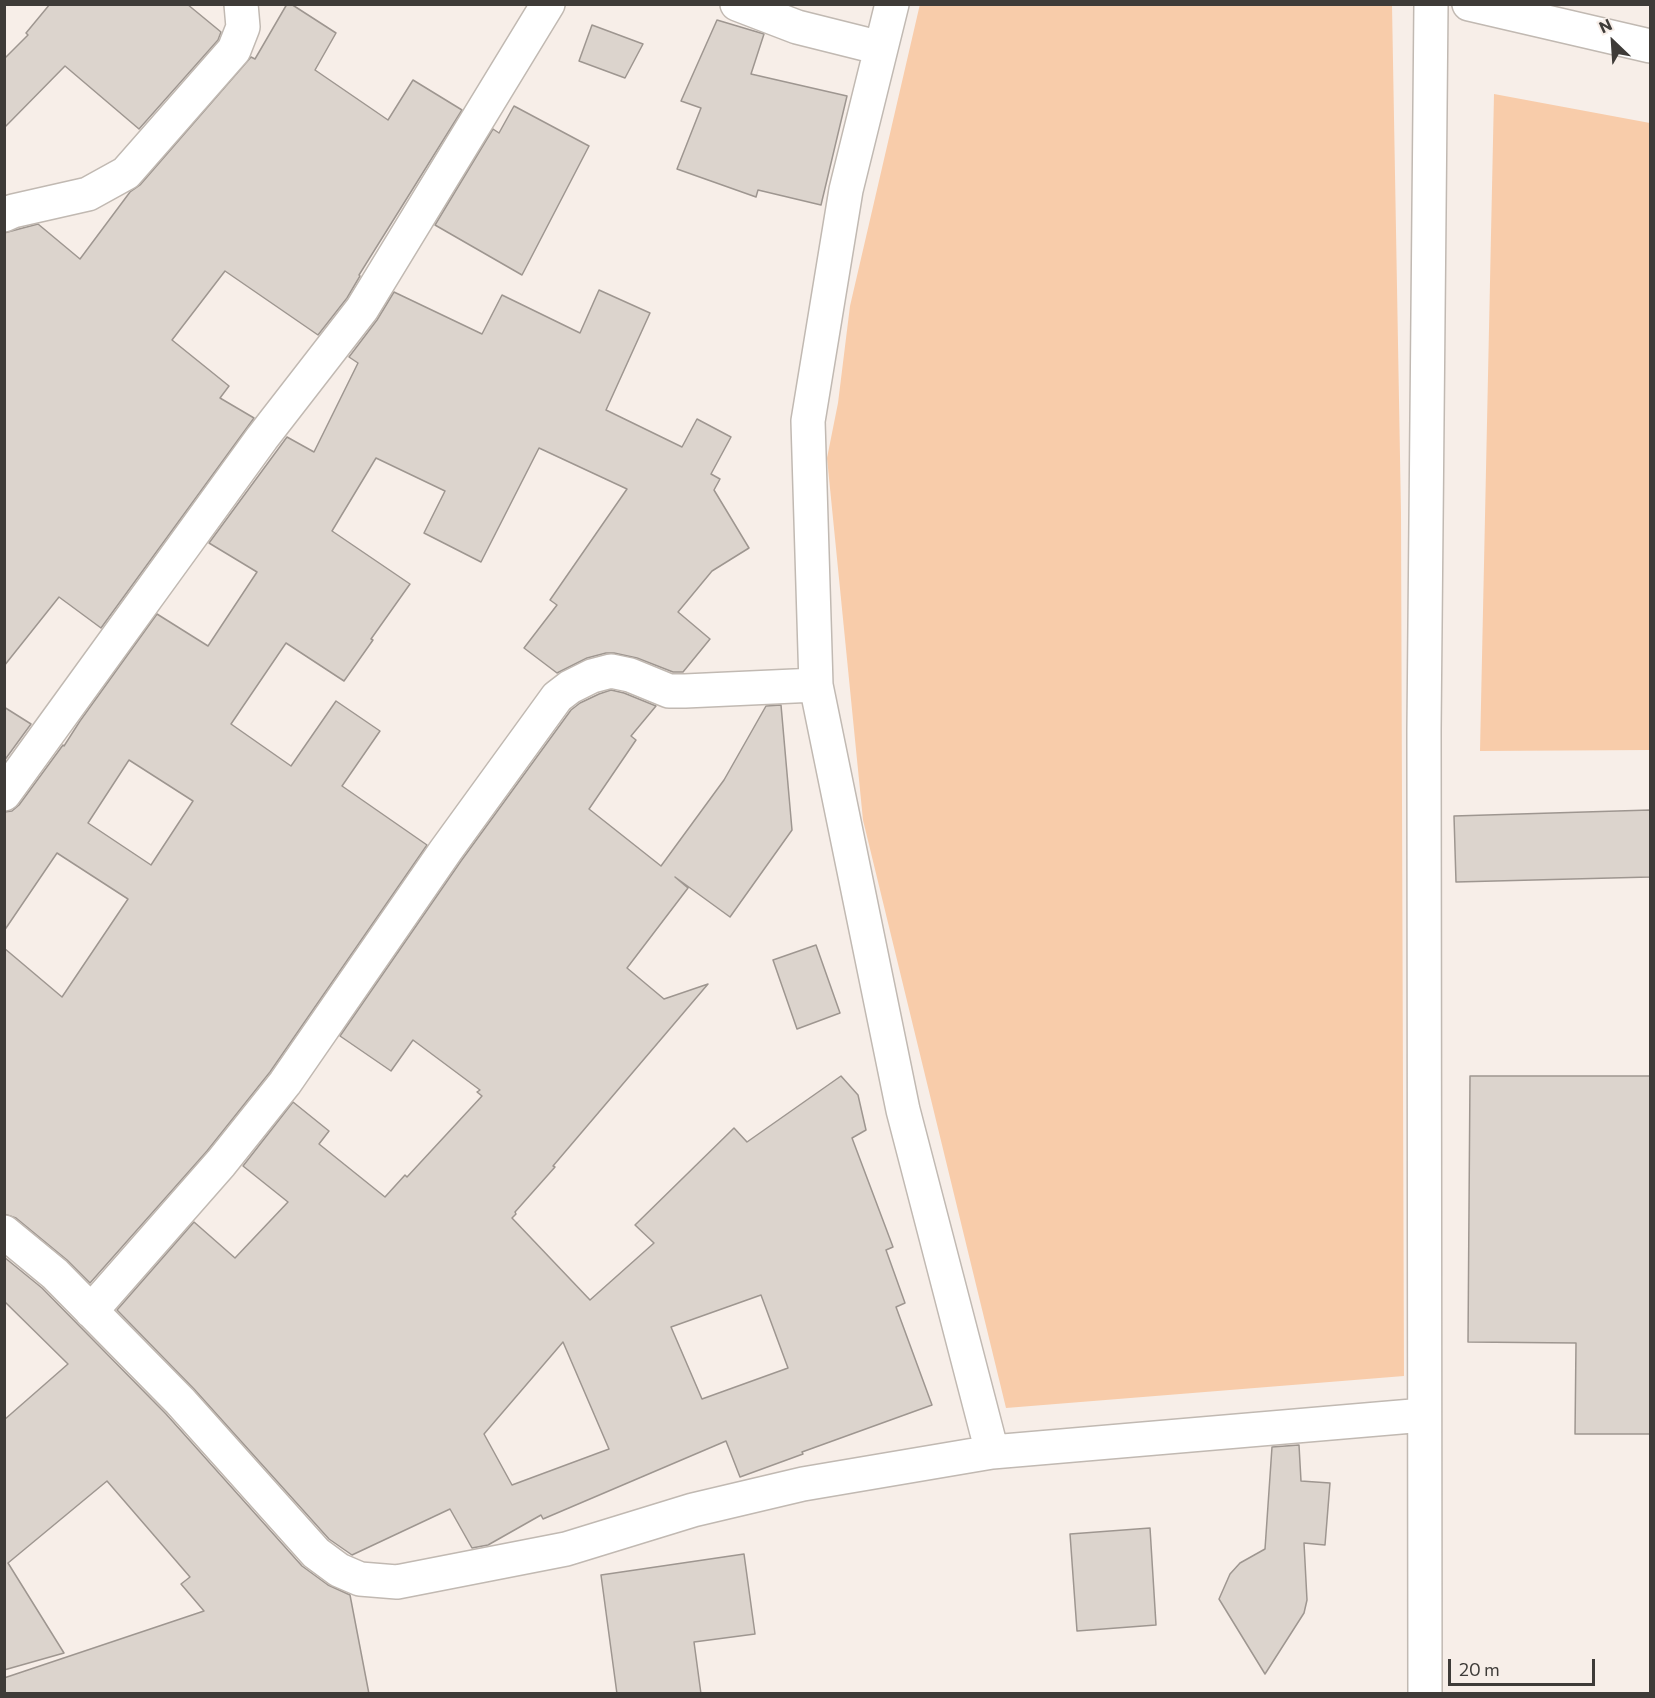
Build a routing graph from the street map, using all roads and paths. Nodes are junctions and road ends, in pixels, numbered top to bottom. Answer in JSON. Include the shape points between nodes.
{"nodes":[{"id":1,"x":241,"y":4,"type":"edge"},
{"id":2,"x":548,"y":4,"type":"edge"},
{"id":3,"x":737,"y":4,"type":"edge"},
{"id":4,"x":892,"y":4,"type":"edge"},
{"id":5,"x":1431,"y":4,"type":"edge"},
{"id":6,"x":1469,"y":4,"type":"edge"},
{"id":7,"x":1650,"y":46,"type":"edge"},
{"id":8,"x":881,"y":48,"type":"junction"},
{"id":9,"x":4,"y":215,"type":"edge"},
{"id":10,"x":816,"y":685,"type":"junction"},
{"id":11,"x":4,"y":794,"type":"edge"},
{"id":12,"x":4,"y":1232,"type":"edge"},
{"id":13,"x":91,"y":1311,"type":"junction"},
{"id":14,"x":1424,"y":1415,"type":"junction"},
{"id":15,"x":992,"y":1452,"type":"junction"},
{"id":16,"x":1425,"y":1694,"type":"edge"}],
"edges":[{"from":1,"to":9,"type":"street","via":[[243,27],[234,50],[126,173],[88,194]]},
{"from":2,"to":11,"type":"street","via":[[362,309],[262,438]]},
{"from":3,"to":8,"type":"street","via":[[797,27]]},
{"from":4,"to":8,"type":"street"},
{"from":5,"to":14,"type":"street","via":[[1424,729]]},
{"from":6,"to":7,"type":"street"},
{"from":8,"to":10,"type":"street","via":[[846,190],[808,422]]},
{"from":10,"to":13,"type":"street","via":[[669,691],[611,671],[592,676],[557,697],[285,1083],[221,1163]]},
{"from":10,"to":15,"type":"street","via":[[903,1110]]},
{"from":12,"to":13,"type":"street","via":[[55,1274]]},
{"from":13,"to":15,"type":"street","via":[[180,1401],[316,1553],[360,1579],[397,1582],[566,1549],[693,1510],[803,1484]]},
{"from":14,"to":15,"type":"street"},
{"from":14,"to":16,"type":"street"}]}
